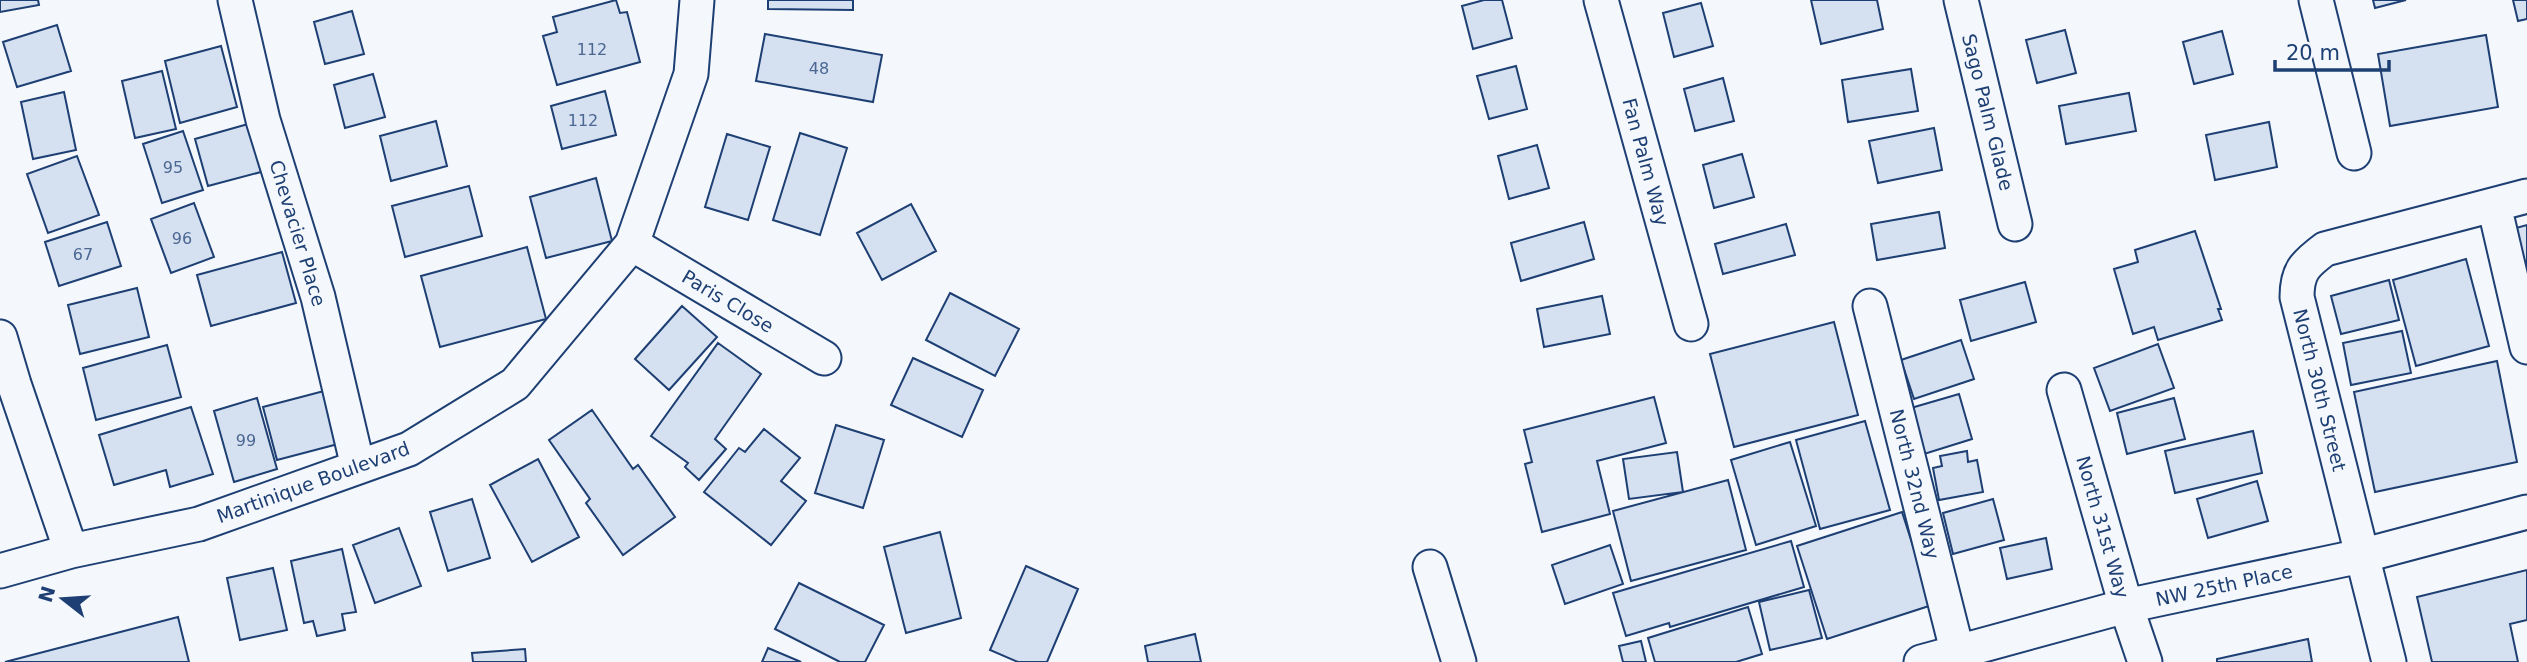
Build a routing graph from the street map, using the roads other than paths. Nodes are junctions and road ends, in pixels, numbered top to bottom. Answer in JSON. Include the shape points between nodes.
{"nodes":[{"id":1,"x":235,"y":0,"type":"edge"},
{"id":2,"x":697,"y":0,"type":"edge"},
{"id":3,"x":1601,"y":0,"type":"edge"},
{"id":4,"x":1961,"y":0,"type":"edge"},
{"id":5,"x":2316,"y":0,"type":"edge"},
{"id":6,"x":2354,"y":153,"type":"dead end"},
{"id":7,"x":2527,"y":196,"type":"edge"},
{"id":8,"x":2494,"y":205,"type":"junction"},
{"id":9,"x":2015,"y":224,"type":"dead end"},
{"id":10,"x":632,"y":244,"type":"junction"},
{"id":11,"x":1870,"y":306,"type":"dead end"},
{"id":12,"x":1690,"y":324,"type":"dead end"},
{"id":13,"x":0,"y":337,"type":"edge"},
{"id":14,"x":2527,"y":347,"type":"edge"},
{"id":15,"x":824,"y":358,"type":"dead end"},
{"id":16,"x":2064,"y":390,"type":"dead end"},
{"id":17,"x":358,"y":467,"type":"junction"},
{"id":18,"x":2527,"y":512,"type":"edge"},
{"id":19,"x":71,"y":551,"type":"junction"},
{"id":20,"x":2361,"y":556,"type":"junction"},
{"id":21,"x":1430,"y":567,"type":"dead end"},
{"id":22,"x":0,"y":571,"type":"edge"},
{"id":23,"x":2126,"y":606,"type":"junction"},
{"id":24,"x":1959,"y":657,"type":"edge"},
{"id":25,"x":1459,"y":662,"type":"edge"},
{"id":26,"x":1921,"y":662,"type":"edge"},
{"id":27,"x":2145,"y":662,"type":"edge"},
{"id":28,"x":2389,"y":662,"type":"edge"}],
"edges":[{"from":1,"to":17,"type":"street","name":"Chevacier Place","via":[[263,120],[318,297]]},
{"from":2,"to":10,"type":"street","name":"Martinique Boulevard","via":[[691,74]]},
{"from":3,"to":12,"type":"street","name":"Fan Palm Way"},
{"from":4,"to":9,"type":"street","name":"Sago Palm Glade"},
{"from":5,"to":6,"type":"street"},
{"from":7,"to":8,"type":"street","name":"North 30th Street"},
{"from":8,"to":14,"type":"street"},
{"from":8,"to":20,"type":"street","name":"North 30th Street","via":[[2325,249],[2302,269],[2297,296]]},
{"from":10,"to":15,"type":"street","name":"Paris Close"},
{"from":10,"to":17,"type":"street","name":"Martinique Boulevard","via":[[515,384],[409,449]]},
{"from":11,"to":24,"type":"street","name":"North 32nd Way"},
{"from":13,"to":19,"type":"street"},
{"from":16,"to":23,"type":"street","name":"North 31st Way"},
{"from":17,"to":19,"type":"street","name":"Martinique Boulevard","via":[[200,524]]},
{"from":18,"to":20,"type":"street","name":"NW 25th Place"},
{"from":19,"to":22,"type":"street","name":"Martinique Boulevard"},
{"from":20,"to":23,"type":"street","name":"NW 25th Place"},
{"from":20,"to":28,"type":"street","name":"North 30th Street"},
{"from":21,"to":25,"type":"street"},
{"from":23,"to":24,"type":"street","name":"NW 25th Place"},
{"from":23,"to":27,"type":"street","name":"North 31st Way"},
{"from":24,"to":26,"type":"street","name":"NW 25th Place"}]}
